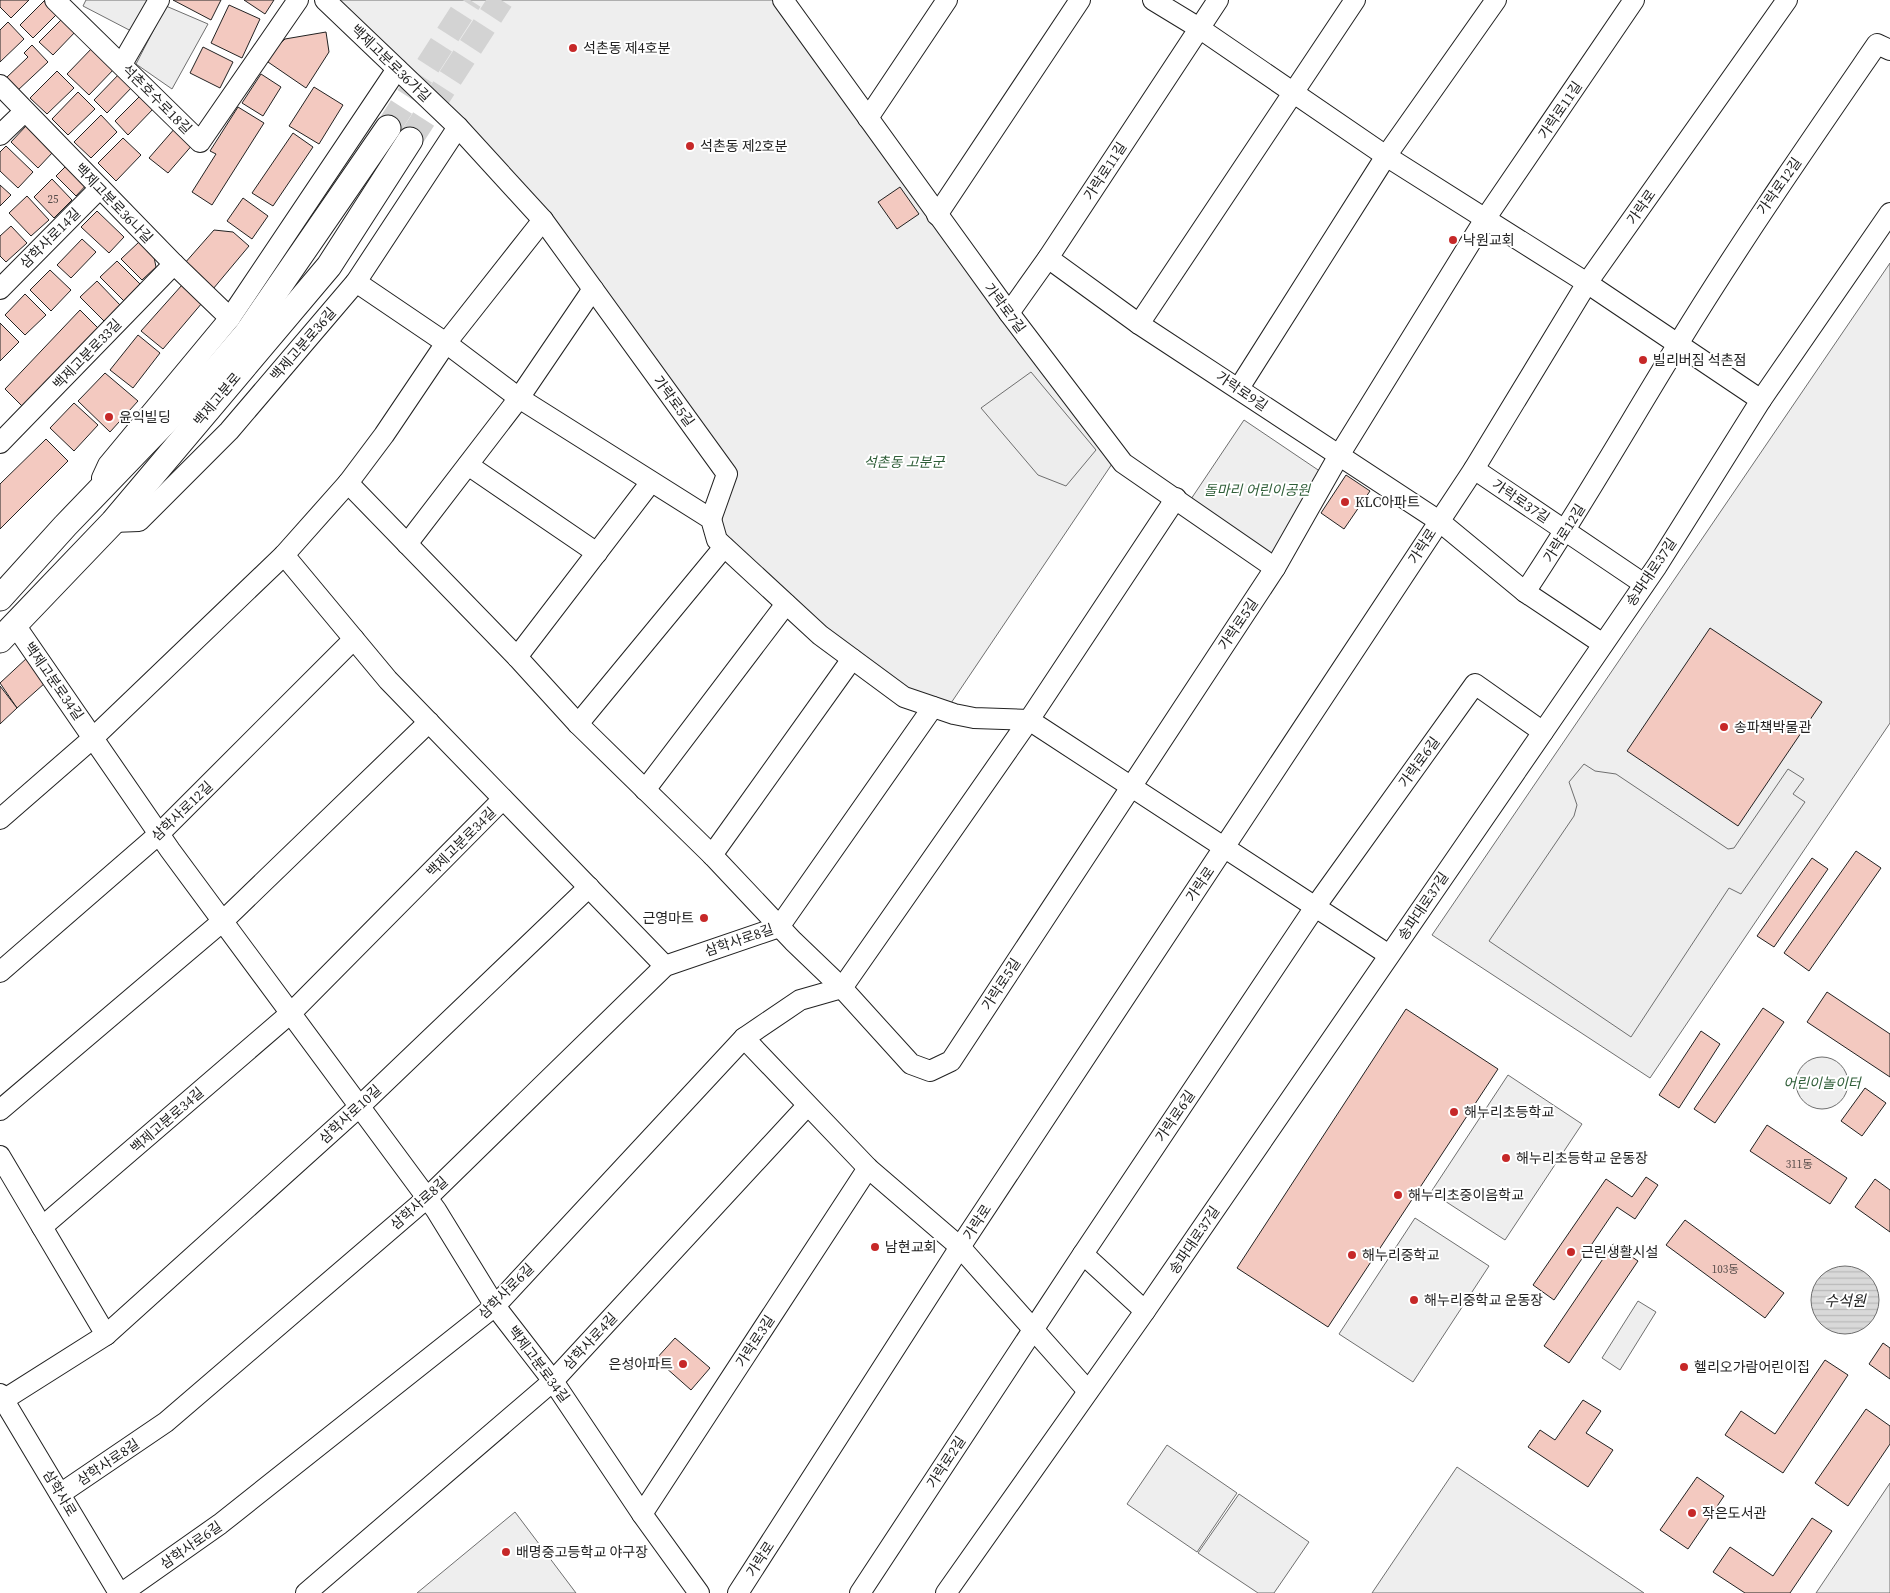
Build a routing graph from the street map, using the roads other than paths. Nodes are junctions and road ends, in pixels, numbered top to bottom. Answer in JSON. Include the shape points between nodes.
{"nodes":[{"id":1,"x":56,"y":0,"type":"edge"},
{"id":2,"x":159,"y":0,"type":"edge"},
{"id":3,"x":298,"y":0,"type":"edge"},
{"id":4,"x":325,"y":0,"type":"edge"},
{"id":5,"x":947,"y":0,"type":"edge"},
{"id":6,"x":1080,"y":0,"type":"edge"},
{"id":7,"x":1153,"y":0,"type":"edge"},
{"id":8,"x":1218,"y":0,"type":"edge"},
{"id":9,"x":1355,"y":0,"type":"edge"},
{"id":10,"x":1496,"y":0,"type":"edge"},
{"id":11,"x":1634,"y":0,"type":"edge"},
{"id":12,"x":1787,"y":0,"type":"edge"},
{"id":13,"x":792,"y":4,"type":"edge"},
{"id":14,"x":1199,"y":28,"type":"junction"},
{"id":15,"x":1890,"y":50,"type":"edge"},
{"id":16,"x":122,"y":64,"type":"junction"},
{"id":17,"x":397,"y":69,"type":"junction"},
{"id":18,"x":0,"y":85,"type":"edge"},
{"id":19,"x":1293,"y":94,"type":"junction"},
{"id":20,"x":24,"y":112,"type":"junction"},
{"id":21,"x":868,"y":118,"type":"junction"},
{"id":22,"x":458,"y":127,"type":"junction"},
{"id":23,"x":388,"y":128,"type":"tunnel mouth"},
{"id":24,"x":0,"y":135,"type":"edge"},
{"id":25,"x":410,"y":140,"type":"tunnel mouth"},
{"id":26,"x":1386,"y":156,"type":"junction"},
{"id":27,"x":100,"y":188,"type":"junction"},
{"id":28,"x":1890,"y":213,"type":"edge"},
{"id":29,"x":937,"y":215,"type":"junction"},
{"id":30,"x":1485,"y":219,"type":"junction"},
{"id":31,"x":543,"y":220,"type":"junction"},
{"id":32,"x":1048,"y":258,"type":"junction"},
{"id":33,"x":174,"y":264,"type":"junction"},
{"id":34,"x":356,"y":282,"type":"junction"},
{"id":35,"x":1587,"y":283,"type":"junction"},
{"id":36,"x":0,"y":289,"type":"edge"},
{"id":37,"x":592,"y":289,"type":"junction"},
{"id":38,"x":1009,"y":313,"type":"junction"},
{"id":39,"x":230,"y":318,"type":"junction"},
{"id":40,"x":1139,"y":324,"type":"junction"},
{"id":41,"x":1678,"y":343,"type":"junction"},
{"id":42,"x":446,"y":344,"type":"junction"},
{"id":43,"x":1239,"y":388,"type":"junction"},
{"id":44,"x":520,"y":398,"type":"junction"},
{"id":45,"x":1761,"y":400,"type":"junction"},
{"id":46,"x":0,"y":443,"type":"edge"},
{"id":47,"x":1338,"y":457,"type":"junction"},
{"id":48,"x":468,"y":465,"type":"junction"},
{"id":49,"x":1474,"y":469,"type":"junction"},
{"id":50,"x":651,"y":482,"type":"junction"},
{"id":51,"x":348,"y":483,"type":"junction"},
{"id":52,"x":92,"y":498,"type":"junction"},
{"id":53,"x":1176,"y":498,"type":"junction"},
{"id":54,"x":711,"y":519,"type":"junction"},
{"id":55,"x":1439,"y":521,"type":"junction"},
{"id":56,"x":113,"y":522,"type":"junction"},
{"id":57,"x":1566,"y":531,"type":"junction"},
{"id":58,"x":407,"y":544,"type":"junction"},
{"id":59,"x":724,"y":547,"type":"junction"},
{"id":60,"x":597,"y":552,"type":"junction"},
{"id":61,"x":284,"y":555,"type":"junction"},
{"id":62,"x":1275,"y":568,"type":"junction"},
{"id":63,"x":1644,"y":584,"type":"junction"},
{"id":64,"x":1525,"y":592,"type":"junction"},
{"id":65,"x":0,"y":598,"type":"edge"},
{"id":66,"x":786,"y":604,"type":"junction"},
{"id":67,"x":7,"y":632,"type":"edge"},
{"id":68,"x":354,"y":639,"type":"junction"},
{"id":69,"x":1603,"y":644,"type":"junction"},
{"id":70,"x":517,"y":657,"type":"junction"},
{"id":71,"x":852,"y":659,"type":"junction"},
{"id":72,"x":933,"y":707,"type":"junction"},
{"id":73,"x":1029,"y":720,"type":"junction"},
{"id":74,"x":429,"y":722,"type":"junction"},
{"id":75,"x":578,"y":724,"type":"junction"},
{"id":76,"x":1543,"y":732,"type":"junction"},
{"id":77,"x":93,"y":738,"type":"junction"},
{"id":78,"x":1131,"y":786,"type":"junction"},
{"id":79,"x":645,"y":790,"type":"junction"},
{"id":80,"x":503,"y":799,"type":"junction"},
{"id":81,"x":0,"y":819,"type":"edge"},
{"id":82,"x":159,"y":834,"type":"junction"},
{"id":83,"x":1225,"y":847,"type":"junction"},
{"id":84,"x":712,"y":855,"type":"junction"},
{"id":85,"x":589,"y":887,"type":"junction"},
{"id":86,"x":1314,"y":906,"type":"junction"},
{"id":87,"x":224,"y":920,"type":"junction"},
{"id":88,"x":779,"y":927,"type":"junction"},
{"id":89,"x":1389,"y":955,"type":"junction"},
{"id":90,"x":665,"y":966,"type":"junction"},
{"id":91,"x":0,"y":972,"type":"edge"},
{"id":92,"x":842,"y":988,"type":"junction"},
{"id":93,"x":292,"y":1012,"type":"junction"},
{"id":94,"x":744,"y":1038,"type":"junction"},
{"id":95,"x":360,"y":1106,"type":"junction"},
{"id":96,"x":807,"y":1106,"type":"junction"},
{"id":97,"x":0,"y":1110,"type":"edge"},
{"id":98,"x":0,"y":1156,"type":"edge"},
{"id":99,"x":868,"y":1168,"type":"junction"},
{"id":100,"x":427,"y":1198,"type":"junction"},
{"id":101,"x":42,"y":1227,"type":"junction"},
{"id":102,"x":960,"y":1247,"type":"junction"},
{"id":103,"x":1083,"y":1254,"type":"junction"},
{"id":104,"x":495,"y":1306,"type":"junction"},
{"id":105,"x":1145,"y":1311,"type":"junction"},
{"id":106,"x":1033,"y":1330,"type":"junction"},
{"id":107,"x":106,"y":1335,"type":"junction"},
{"id":108,"x":553,"y":1381,"type":"junction"},
{"id":109,"x":1088,"y":1391,"type":"junction"},
{"id":110,"x":1,"y":1399,"type":"edge"},
{"id":111,"x":60,"y":1494,"type":"junction"},
{"id":112,"x":642,"y":1514,"type":"junction"},
{"id":113,"x":121,"y":1593,"type":"edge"},
{"id":114,"x":306,"y":1593,"type":"edge"},
{"id":115,"x":700,"y":1593,"type":"edge"},
{"id":116,"x":738,"y":1593,"type":"edge"},
{"id":117,"x":860,"y":1593,"type":"edge"},
{"id":118,"x":946,"y":1593,"type":"edge"}],
"edges":[{"from":1,"to":16,"type":"street","name":"석촌호수로18길"},
{"from":2,"to":16,"type":"street"},
{"from":3,"to":16,"type":"street","name":"석촌호수로18길","via":[[200,142]]},
{"from":4,"to":17,"type":"street","name":"백제고분로36가길"},
{"from":5,"to":21,"type":"street"},
{"from":6,"to":29,"type":"street"},
{"from":7,"to":14,"type":"street"},
{"from":8,"to":14,"type":"street","name":"가락로11길"},
{"from":9,"to":19,"type":"street"},
{"from":10,"to":26,"type":"street"},
{"from":11,"to":30,"type":"street","name":"가락로11길"},
{"from":12,"to":35,"type":"street","name":"가락로"},
{"from":13,"to":21,"type":"street","name":"가락로7길"},
{"from":14,"to":19,"type":"street"},
{"from":14,"to":32,"type":"street","name":"가락로11길"},
{"from":15,"to":41,"type":"street","name":"가락로12길","via":[[1877,44],[1758,217]]},
{"from":17,"to":22,"type":"street","name":"백제고분로36가길"},
{"from":17,"to":39,"type":"street"},
{"from":18,"to":20,"type":"street","name":"백제고분로36나길"},
{"from":19,"to":26,"type":"street"},
{"from":19,"to":40,"type":"street"},
{"from":20,"to":24,"type":"street"},
{"from":20,"to":27,"type":"street","name":"백제고분로36나길"},
{"from":21,"to":29,"type":"street","name":"가락로7길"},
{"from":22,"to":31,"type":"street","name":"가락로5길"},
{"from":22,"to":34,"type":"street","name":"백제고분로36길"},
{"from":23,"to":52,"type":"main road","name":"백제고분로","via":[[247,333]]},
{"from":25,"to":56,"type":"main road","name":"백제고분로","via":[[329,266]]},
{"from":26,"to":30,"type":"street"},
{"from":26,"to":43,"type":"street"},
{"from":27,"to":33,"type":"street","name":"백제고분로36나길"},
{"from":27,"to":36,"type":"street","name":"삼학사로14길"},
{"from":28,"to":45,"type":"street","name":"송파대로37길"},
{"from":29,"to":38,"type":"street","name":"가락로7길"},
{"from":30,"to":35,"type":"street"},
{"from":30,"to":47,"type":"street","name":"가락로11길"},
{"from":31,"to":37,"type":"street","name":"가락로5길"},
{"from":31,"to":42,"type":"street"},
{"from":32,"to":38,"type":"street","name":"가락로11길"},
{"from":32,"to":40,"type":"street","name":"가락로9길"},
{"from":33,"to":39,"type":"street","name":"백제고분로36나길"},
{"from":33,"to":46,"type":"street","name":"백제고분로33길"},
{"from":34,"to":42,"type":"street"},
{"from":34,"to":56,"type":"street","name":"백제고분로36길","via":[[229,430],[139,521]]},
{"from":35,"to":41,"type":"street"},
{"from":35,"to":49,"type":"street","name":"가락로"},
{"from":37,"to":44,"type":"street"},
{"from":37,"to":54,"type":"street","name":"가락로5길","via":[[727,474]]},
{"from":38,"to":53,"type":"street","name":"가락로7길","via":[[1124,463]]},
{"from":39,"to":52,"type":"street","via":[[108,464]]},
{"from":40,"to":43,"type":"street","name":"가락로9길"},
{"from":41,"to":45,"type":"street"},
{"from":41,"to":57,"type":"street","name":"가락로12길"},
{"from":42,"to":44,"type":"street"},
{"from":42,"to":51,"type":"street"},
{"from":43,"to":47,"type":"street","name":"가락로9길"},
{"from":44,"to":48,"type":"street"},
{"from":44,"to":50,"type":"street"},
{"from":45,"to":63,"type":"street","name":"송파대로37길"},
{"from":47,"to":55,"type":"street","name":"가락로9길"},
{"from":47,"to":62,"type":"street","name":"가락로5길"},
{"from":48,"to":58,"type":"street"},
{"from":48,"to":60,"type":"street"},
{"from":49,"to":55,"type":"street","name":"가락로"},
{"from":49,"to":57,"type":"street","name":"가락로37길"},
{"from":50,"to":54,"type":"street"},
{"from":50,"to":60,"type":"street"},
{"from":51,"to":58,"type":"street","name":"가락로5길"},
{"from":51,"to":61,"type":"street"},
{"from":52,"to":65,"type":"main road","name":"백제고분로"},
{"from":53,"to":62,"type":"street","name":"가락로7길"},
{"from":53,"to":73,"type":"street"},
{"from":54,"to":59,"type":"street","via":[[717,540]]},
{"from":55,"to":64,"type":"street","name":"가락로"},
{"from":55,"to":83,"type":"street","name":"가락로"},
{"from":56,"to":67,"type":"main road","name":"백제고분로"},
{"from":57,"to":63,"type":"street","name":"가락로37길"},
{"from":57,"to":64,"type":"street","name":"가락로12길"},
{"from":58,"to":70,"type":"street","name":"가락로5길"},
{"from":59,"to":66,"type":"street"},
{"from":59,"to":75,"type":"street"},
{"from":60,"to":70,"type":"street"},
{"from":61,"to":68,"type":"street","name":"백제고분로34길"},
{"from":61,"to":77,"type":"street"},
{"from":62,"to":78,"type":"street","name":"가락로5길"},
{"from":63,"to":69,"type":"street","name":"송파대로37길"},
{"from":64,"to":69,"type":"street","name":"가락로"},
{"from":66,"to":71,"type":"street"},
{"from":66,"to":79,"type":"street"},
{"from":67,"to":77,"type":"street","name":"백제고분로34길"},
{"from":68,"to":74,"type":"street","name":"백제고분로34길"},
{"from":68,"to":82,"type":"street","name":"삼학사로12길"},
{"from":69,"to":76,"type":"street","name":"송파대로37길"},
{"from":70,"to":75,"type":"street","name":"가락로5길"},
{"from":71,"to":72,"type":"street","via":[[904,697]]},
{"from":71,"to":84,"type":"street"},
{"from":72,"to":73,"type":"street","via":[[974,718]]},
{"from":72,"to":88,"type":"street"},
{"from":73,"to":78,"type":"street"},
{"from":73,"to":92,"type":"street"},
{"from":74,"to":80,"type":"street","name":"백제고분로34길"},
{"from":74,"to":87,"type":"street"},
{"from":75,"to":79,"type":"street","name":"가락로5길"},
{"from":76,"to":86,"type":"street","name":"가락로6길","via":[[1475,684]]},
{"from":76,"to":89,"type":"street","name":"송파대로37길"},
{"from":77,"to":81,"type":"street"},
{"from":77,"to":82,"type":"street","name":"백제고분로34길"},
{"from":78,"to":83,"type":"street"},
{"from":78,"to":92,"type":"street","name":"가락로5길","via":[[951,1061],[930,1070],[911,1064]]},
{"from":79,"to":84,"type":"street","name":"가락로5길"},
{"from":80,"to":85,"type":"street","name":"백제고분로34길"},
{"from":80,"to":93,"type":"street","name":"백제고분로34길"},
{"from":82,"to":87,"type":"street","name":"백제고분로34길"},
{"from":82,"to":91,"type":"street","name":"삼학사로12길"},
{"from":83,"to":86,"type":"street"},
{"from":83,"to":102,"type":"street","name":"가락로"},
{"from":84,"to":88,"type":"street","name":"가락로5길"},
{"from":85,"to":90,"type":"street","name":"백제고분로34길"},
{"from":85,"to":95,"type":"street","name":"삼학사로10길"},
{"from":86,"to":89,"type":"street"},
{"from":86,"to":103,"type":"street","name":"가락로6길"},
{"from":87,"to":93,"type":"street","name":"백제고분로34길"},
{"from":87,"to":97,"type":"street"},
{"from":88,"to":90,"type":"street","name":"삼학사로8길"},
{"from":88,"to":92,"type":"street","name":"가락로5길"},
{"from":89,"to":105,"type":"street","name":"송파대로37길"},
{"from":90,"to":100,"type":"street","name":"삼학사로8길"},
{"from":92,"to":94,"type":"street","name":"삼학사로6길","via":[[800,1000]]},
{"from":93,"to":95,"type":"street","name":"백제고분로34길"},
{"from":93,"to":101,"type":"street","name":"백제고분로34길"},
{"from":94,"to":96,"type":"street"},
{"from":94,"to":104,"type":"street","name":"삼학사로6길"},
{"from":95,"to":100,"type":"street","name":"백제고분로34길"},
{"from":95,"to":107,"type":"street","name":"삼학사로10길"},
{"from":96,"to":99,"type":"street"},
{"from":96,"to":108,"type":"street","name":"삼학사로4길"},
{"from":98,"to":101,"type":"street"},
{"from":99,"to":102,"type":"street"},
{"from":99,"to":112,"type":"street","name":"가락로3길"},
{"from":100,"to":104,"type":"street","name":"백제고분로34길"},
{"from":100,"to":111,"type":"street","name":"삼학사로8길","via":[[166,1422]]},
{"from":101,"to":107,"type":"street"},
{"from":102,"to":106,"type":"street","name":"가락로"},
{"from":102,"to":116,"type":"street","name":"가락로"},
{"from":103,"to":105,"type":"street"},
{"from":103,"to":106,"type":"street","name":"가락로6길"},
{"from":104,"to":108,"type":"street","name":"백제고분로34길"},
{"from":104,"to":113,"type":"street","name":"삼학사로6길","via":[[220,1524]]},
{"from":105,"to":109,"type":"street","name":"송파대로37길"},
{"from":106,"to":109,"type":"street","name":"가락로"},
{"from":106,"to":117,"type":"street","name":"가락로2길"},
{"from":107,"to":110,"type":"street","name":"삼학사로10길"},
{"from":108,"to":112,"type":"street","name":"백제고분로34길"},
{"from":108,"to":114,"type":"street","name":"삼학사로4길"},
{"from":109,"to":118,"type":"street","name":"송파대로37길"},
{"from":110,"to":111,"type":"street","name":"삼학사로"},
{"from":111,"to":113,"type":"street","name":"삼학사로"},
{"from":112,"to":115,"type":"street","name":"백제고분로34길"}]}
